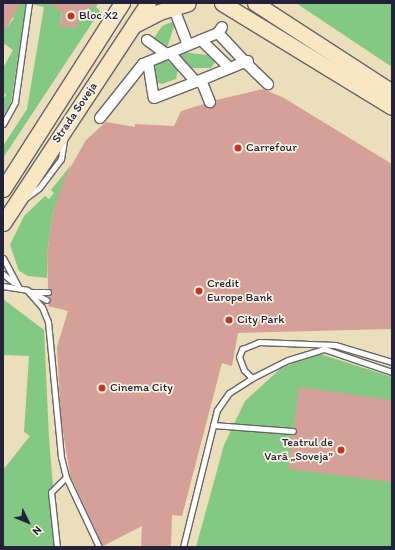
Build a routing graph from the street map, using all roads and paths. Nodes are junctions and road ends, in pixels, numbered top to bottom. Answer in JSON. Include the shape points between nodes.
{"nodes":[{"id":1,"x":29,"y":3,"type":"edge"},
{"id":2,"x":122,"y":3,"type":"edge"},
{"id":3,"x":148,"y":3,"type":"edge"},
{"id":4,"x":188,"y":3,"type":"edge"},
{"id":5,"x":222,"y":3,"type":"edge"},
{"id":6,"x":255,"y":3,"type":"edge"},
{"id":7,"x":176,"y":14,"type":"dead end"},
{"id":8,"x":133,"y":26,"type":"junction"},
{"id":9,"x":147,"y":40,"type":"dead end"},
{"id":10,"x":201,"y":40,"type":"junction"},
{"id":11,"x":188,"y":45,"type":"junction"},
{"id":12,"x":168,"y":53,"type":"junction"},
{"id":13,"x":148,"y":62,"type":"junction"},
{"id":14,"x":246,"y":62,"type":"junction"},
{"id":15,"x":230,"y":68,"type":"junction"},
{"id":16,"x":198,"y":81,"type":"junction"},
{"id":17,"x":268,"y":84,"type":"dead end"},
{"id":18,"x":392,"y":92,"type":"edge"},
{"id":19,"x":210,"y":102,"type":"dead end"},
{"id":20,"x":392,"y":107,"type":"edge"},
{"id":21,"x":100,"y":118,"type":"dead end"},
{"id":22,"x":3,"y":124,"type":"edge"},
{"id":23,"x":3,"y":189,"type":"edge"},
{"id":24,"x":3,"y":223,"type":"edge"},
{"id":25,"x":3,"y":258,"type":"edge"},
{"id":26,"x":3,"y":274,"type":"edge"},
{"id":27,"x":14,"y":282,"type":"junction"},
{"id":28,"x":3,"y":286,"type":"edge"},
{"id":29,"x":19,"y":288,"type":"junction"},
{"id":30,"x":29,"y":291,"type":"junction"},
{"id":31,"x":48,"y":292,"type":"dead end"},
{"id":32,"x":48,"y":300,"type":"dead end"},
{"id":33,"x":392,"y":362,"type":"edge"},
{"id":34,"x":392,"y":372,"type":"edge"},
{"id":35,"x":252,"y":378,"type":"junction"},
{"id":36,"x":213,"y":425,"type":"junction"},
{"id":37,"x":293,"y":431,"type":"dead end"},
{"id":38,"x":66,"y":477,"type":"junction"},
{"id":39,"x":57,"y":547,"type":"edge"},
{"id":40,"x":99,"y":547,"type":"edge"},
{"id":41,"x":183,"y":547,"type":"edge"}],
"edges":[{"from":1,"to":22,"type":"lane","via":[[16,102]]},
{"from":2,"to":23,"type":"main road","name":"Strada Soveja"},
{"from":3,"to":8,"type":"main road","name":"Strada Soveja"},
{"from":4,"to":8,"type":"main road","via":[[159,12]]},
{"from":5,"to":20,"type":"main road"},
{"from":6,"to":18,"type":"main road"},
{"from":7,"to":11,"type":"street"},
{"from":8,"to":24,"type":"main road","name":"Strada Soveja"},
{"from":9,"to":12,"type":"street"},
{"from":10,"to":11,"type":"street"},
{"from":10,"to":14,"type":"street","via":[[220,30]]},
{"from":10,"to":15,"type":"street"},
{"from":11,"to":12,"type":"street"},
{"from":12,"to":13,"type":"street"},
{"from":12,"to":16,"type":"street"},
{"from":13,"to":16,"type":"street","via":[[154,98]]},
{"from":13,"to":21,"type":"street","via":[[143,64]]},
{"from":14,"to":15,"type":"street"},
{"from":14,"to":17,"type":"street"},
{"from":15,"to":16,"type":"street"},
{"from":16,"to":19,"type":"street"},
{"from":25,"to":27,"type":"lane"},
{"from":26,"to":27,"type":"lane"},
{"from":27,"to":29,"type":"lane"},
{"from":28,"to":29,"type":"lane"},
{"from":29,"to":30,"type":"lane"},
{"from":30,"to":31,"type":"lane"},
{"from":30,"to":32,"type":"lane"},
{"from":30,"to":38,"type":"lane","via":[[42,306],[48,322]]},
{"from":33,"to":35,"type":"lane","via":[[335,345],[259,342],[242,349],[239,358],[244,370]]},
{"from":34,"to":35,"type":"lane","via":[[324,349],[288,360]]},
{"from":35,"to":36,"type":"lane","via":[[229,393],[217,410]]},
{"from":36,"to":37,"type":"lane"},
{"from":36,"to":41,"type":"lane"},
{"from":38,"to":39,"type":"lane","via":[[51,492]]},
{"from":38,"to":40,"type":"lane"}]}
